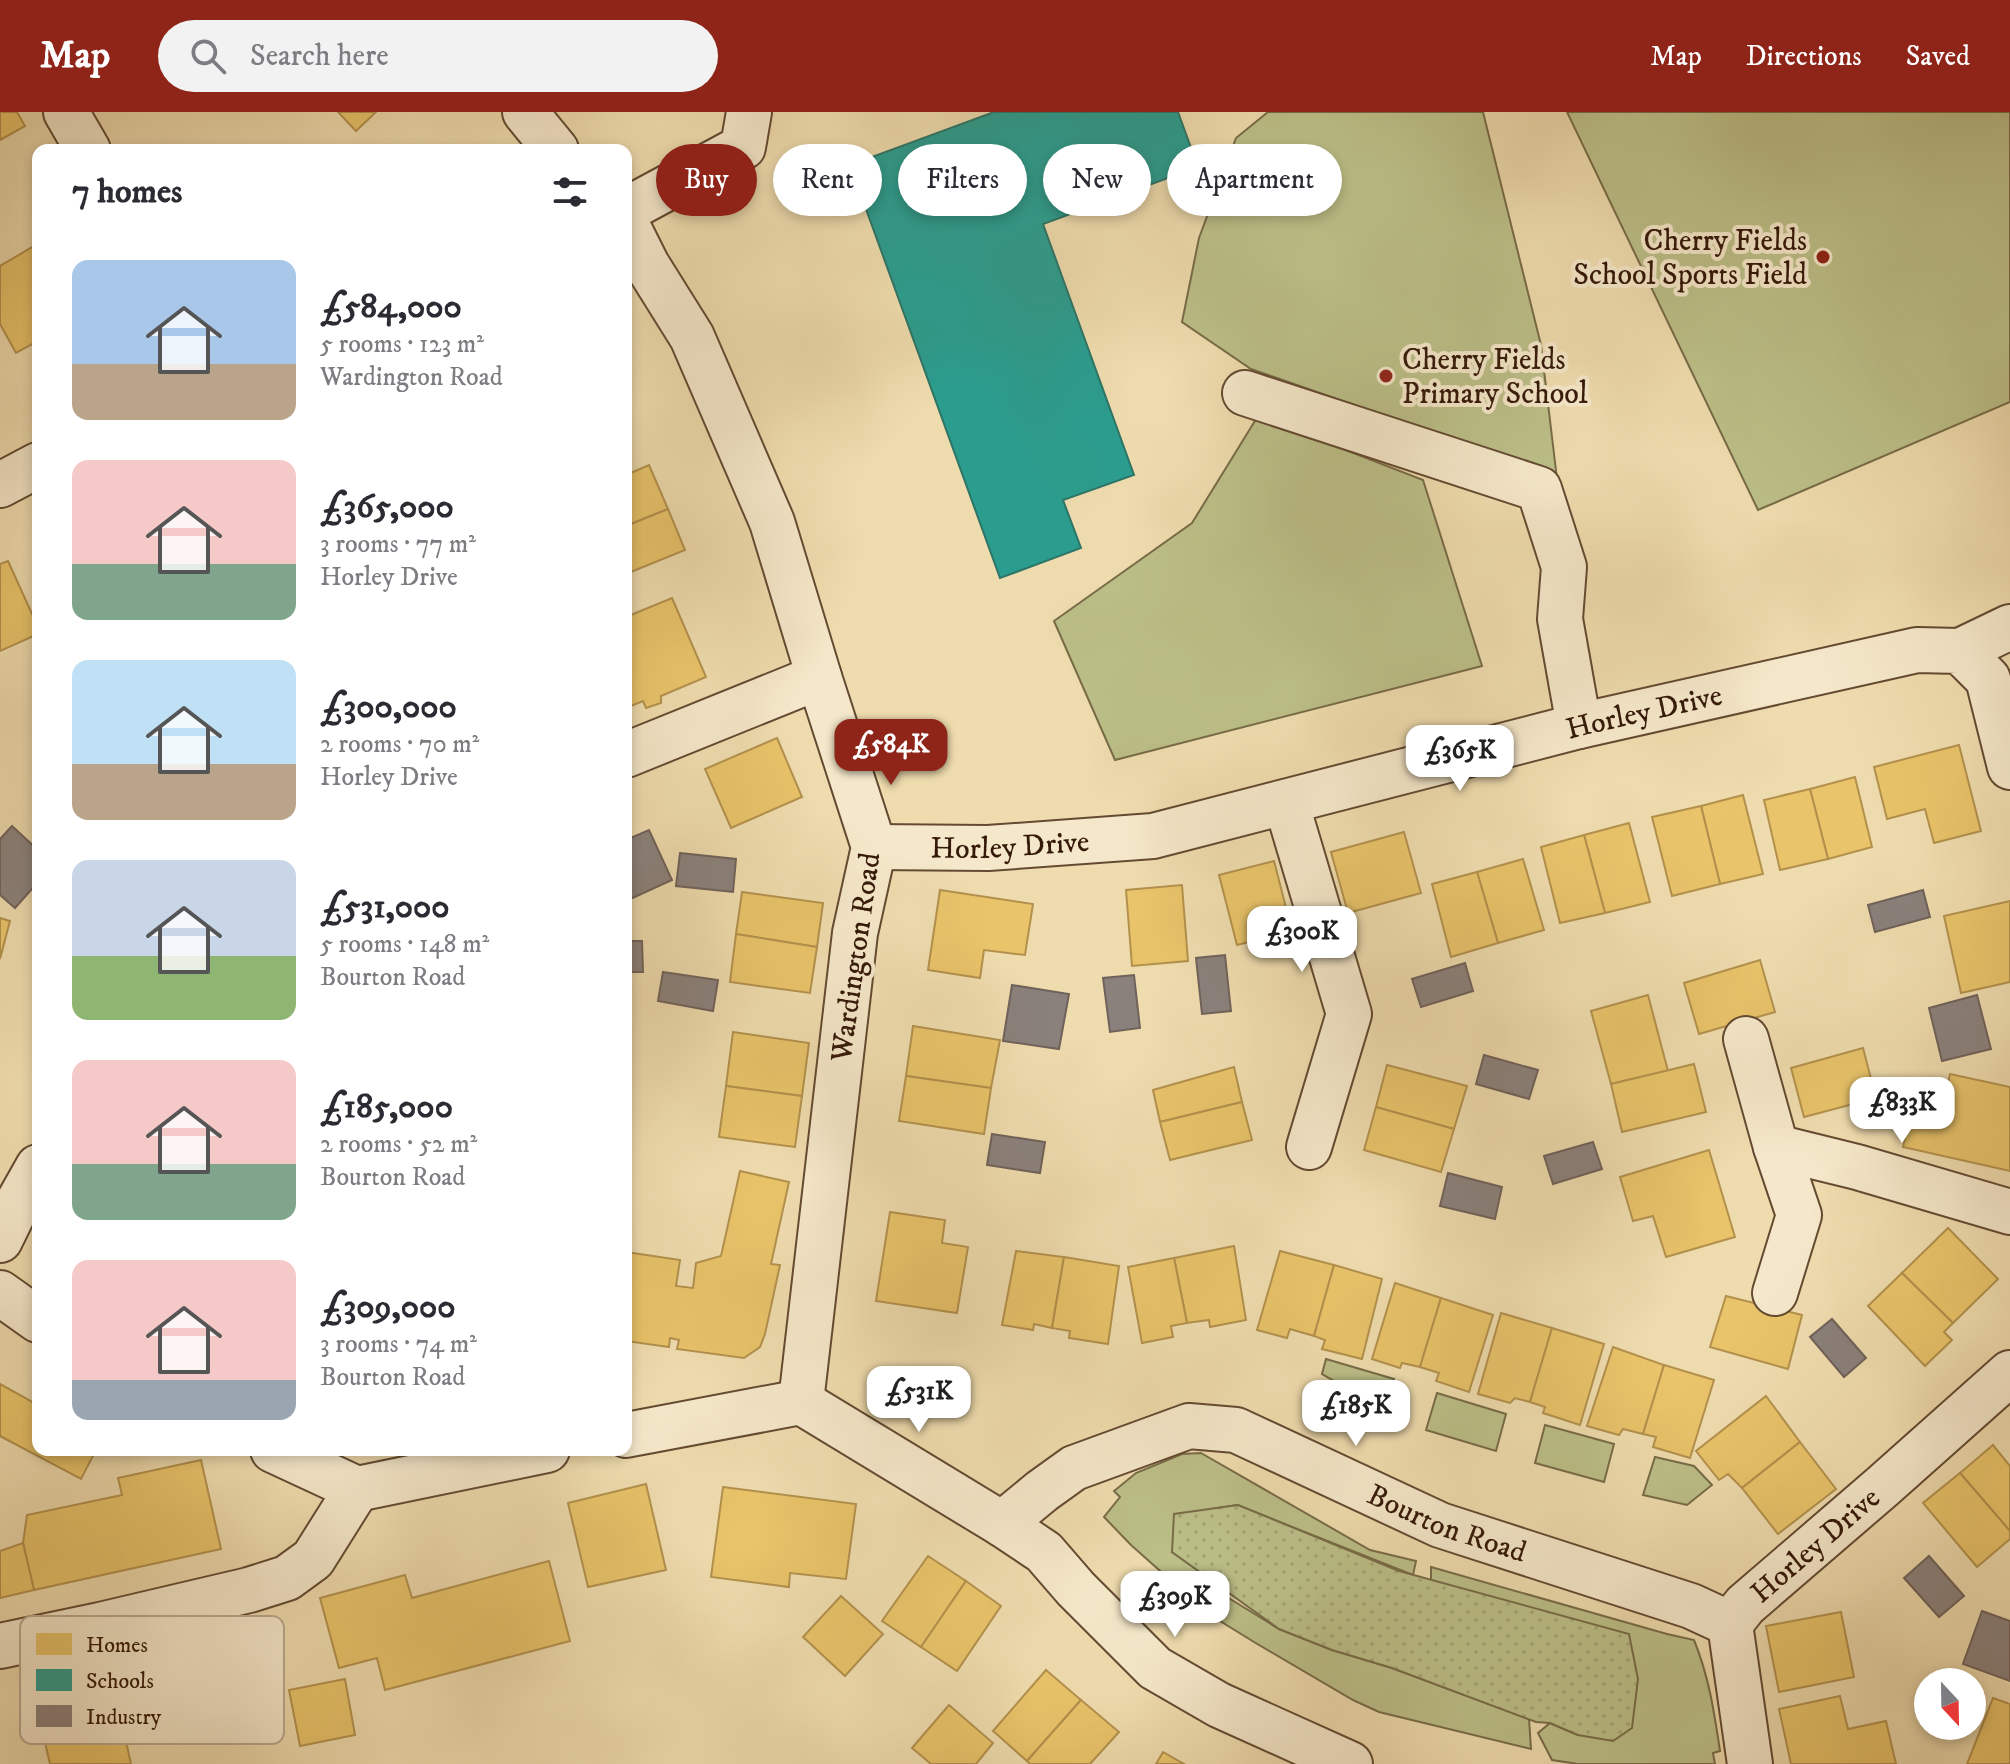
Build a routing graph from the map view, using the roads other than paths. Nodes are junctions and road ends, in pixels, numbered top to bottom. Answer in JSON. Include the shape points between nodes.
{"nodes":[{"id":1,"x":66,"y":112,"type":"edge"},
{"id":2,"x":525,"y":112,"type":"edge"},
{"id":3,"x":749,"y":112,"type":"edge"},
{"id":4,"x":85,"y":144,"type":"edge"},
{"id":5,"x":551,"y":144,"type":"edge"},
{"id":6,"x":632,"y":207,"type":"edge"},
{"id":7,"x":632,"y":248,"type":"edge"},
{"id":8,"x":637,"y":269,"type":"edge"},
{"id":9,"x":1245,"y":393,"type":"dead end"},
{"id":10,"x":32,"y":468,"type":"edge"},
{"id":11,"x":0,"y":485,"type":"edge"},
{"id":12,"x":2010,"y":627,"type":"edge"},
{"id":13,"x":1960,"y":651,"type":"junction"},
{"id":14,"x":819,"y":677,"type":"junction"},
{"id":15,"x":1579,"y":726,"type":"junction"},
{"id":16,"x":632,"y":753,"type":"edge"},
{"id":17,"x":2010,"y":767,"type":"edge"},
{"id":18,"x":1286,"y":802,"type":"junction"},
{"id":19,"x":874,"y":847,"type":"junction"},
{"id":20,"x":1746,"y":1039,"type":"dead end"},
{"id":21,"x":1309,"y":1147,"type":"dead end"},
{"id":22,"x":1776,"y":1147,"type":"junction"},
{"id":23,"x":32,"y":1178,"type":"edge"},
{"id":24,"x":2010,"y":1212,"type":"edge"},
{"id":25,"x":0,"y":1240,"type":"edge"},
{"id":26,"x":0,"y":1293,"type":"edge"},
{"id":27,"x":1775,"y":1293,"type":"dead end"},
{"id":28,"x":32,"y":1316,"type":"edge"},
{"id":29,"x":2010,"y":1373,"type":"edge"},
{"id":30,"x":801,"y":1402,"type":"junction"},
{"id":31,"x":632,"y":1434,"type":"edge"},
{"id":32,"x":286,"y":1456,"type":"edge"},
{"id":33,"x":518,"y":1456,"type":"edge"},
{"id":34,"x":357,"y":1489,"type":"junction"},
{"id":35,"x":1002,"y":1524,"type":"junction"},
{"id":36,"x":138,"y":1616,"type":"edge"},
{"id":37,"x":1730,"y":1624,"type":"junction"},
{"id":38,"x":20,"y":1642,"type":"edge"},
{"id":39,"x":0,"y":1646,"type":"edge"},
{"id":40,"x":1350,"y":1764,"type":"edge"},
{"id":41,"x":1750,"y":1764,"type":"edge"}],
"edges":[{"from":1,"to":4,"type":"street"},
{"from":2,"to":5,"type":"street"},
{"from":3,"to":6,"type":"street","via":[[743,147]]},
{"from":7,"to":8,"type":"street","name":"Wardington Road"},
{"from":8,"to":14,"type":"street","name":"Wardington Road","via":[[692,337],[772,522]]},
{"from":9,"to":15,"type":"street","via":[[1539,489],[1564,567],[1560,619]]},
{"from":10,"to":11,"type":"street"},
{"from":12,"to":13,"type":"street","name":"Horley Drive"},
{"from":13,"to":15,"type":"street","name":"Horley Drive","via":[[1917,650]]},
{"from":13,"to":17,"type":"street","via":[[1988,679]]},
{"from":14,"to":16,"type":"street"},
{"from":14,"to":19,"type":"street","name":"Wardington Road"},
{"from":15,"to":18,"type":"street","name":"Horley Drive"},
{"from":18,"to":19,"type":"street","name":"Horley Drive","via":[[1153,836],[988,848]]},
{"from":18,"to":21,"type":"street","via":[[1349,1014]]},
{"from":19,"to":30,"type":"street","name":"Wardington Road","via":[[855,933]]},
{"from":20,"to":22,"type":"street"},
{"from":22,"to":24,"type":"street"},
{"from":22,"to":27,"type":"street","via":[[1799,1215]]},
{"from":23,"to":25,"type":"street"},
{"from":26,"to":28,"type":"street"},
{"from":29,"to":37,"type":"street","name":"Horley Drive","via":[[1745,1605]]},
{"from":30,"to":31,"type":"street"},
{"from":30,"to":35,"type":"street"},
{"from":32,"to":34,"type":"street"},
{"from":33,"to":34,"type":"street"},
{"from":34,"to":36,"type":"street","via":[[313,1559],[287,1578]]},
{"from":35,"to":37,"type":"street","name":"Bourton Road","via":[[1074,1468],[1189,1426],[1236,1430],[1440,1525],[1691,1606]]},
{"from":35,"to":40,"type":"street","via":[[1044,1552],[1155,1668],[1219,1705]]},
{"from":37,"to":41,"type":"street","name":"Horley Drive"},
{"from":38,"to":39,"type":"street"}]}
